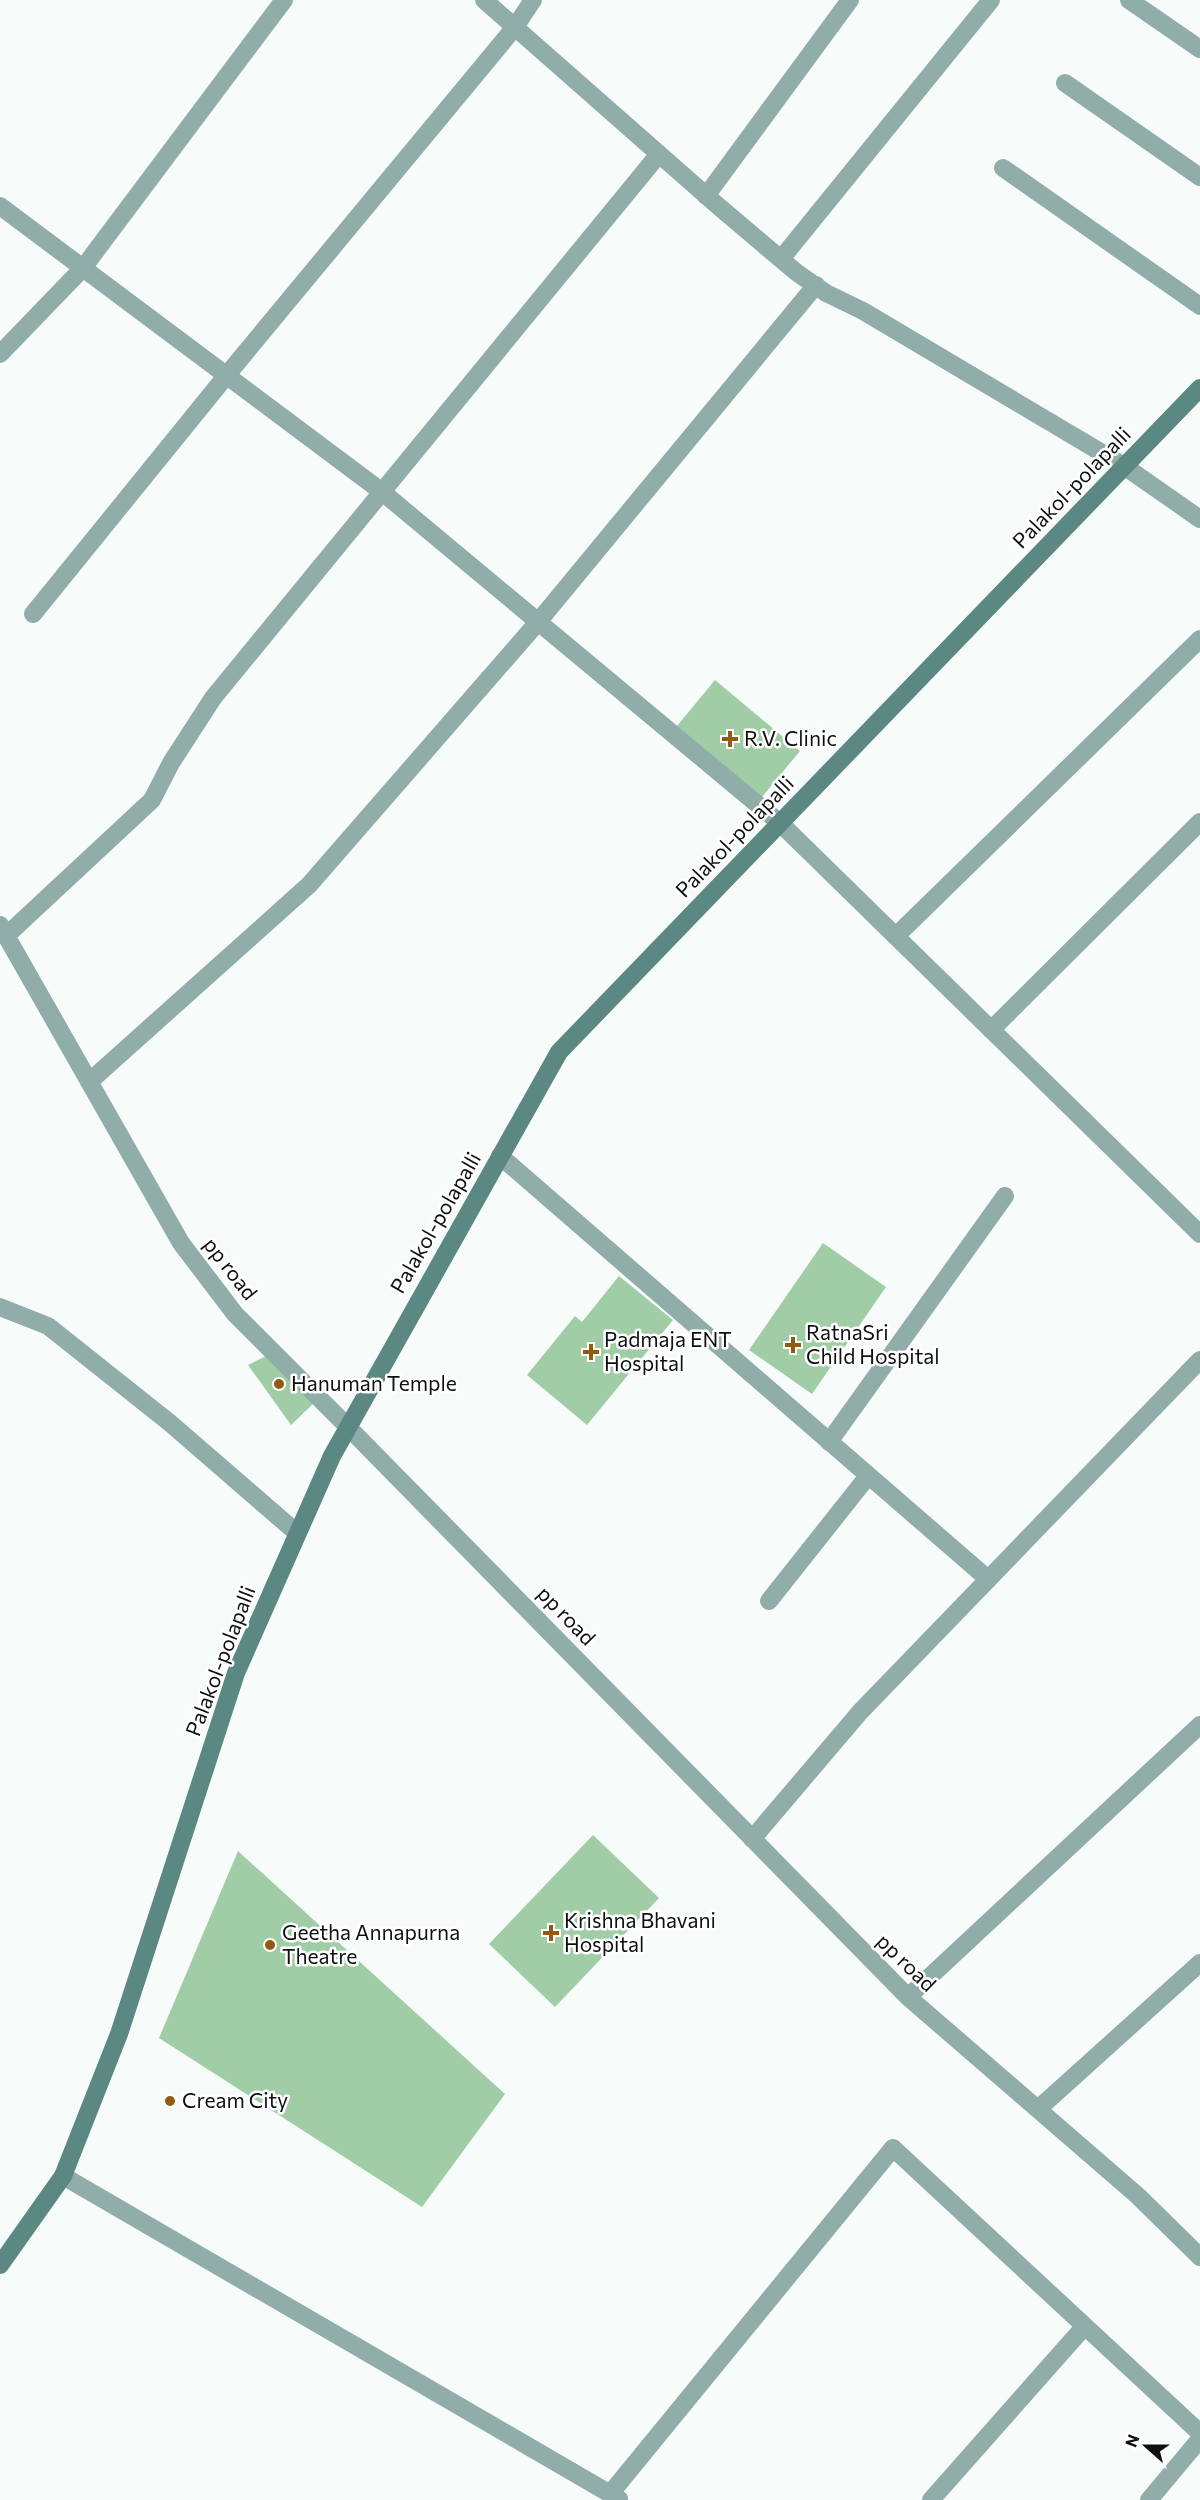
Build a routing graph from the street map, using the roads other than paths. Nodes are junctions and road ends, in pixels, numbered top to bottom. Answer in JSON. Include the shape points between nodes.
{"nodes":[{"id":1,"x":284,"y":0,"type":"edge"},
{"id":2,"x":484,"y":0,"type":"edge"},
{"id":3,"x":533,"y":0,"type":"edge"},
{"id":4,"x":850,"y":0,"type":"edge"},
{"id":5,"x":991,"y":0,"type":"edge"},
{"id":6,"x":1129,"y":0,"type":"edge"},
{"id":7,"x":515,"y":27,"type":"junction"},
{"id":8,"x":1200,"y":50,"type":"edge"},
{"id":9,"x":1065,"y":83,"type":"dead end"},
{"id":10,"x":659,"y":154,"type":"junction"},
{"id":11,"x":1003,"y":168,"type":"dead end"},
{"id":12,"x":1200,"y":177,"type":"edge"},
{"id":13,"x":706,"y":196,"type":"junction"},
{"id":14,"x":0,"y":206,"type":"edge"},
{"id":15,"x":781,"y":259,"type":"junction"},
{"id":16,"x":83,"y":268,"type":"junction"},
{"id":17,"x":816,"y":285,"type":"junction"},
{"id":18,"x":1200,"y":306,"type":"edge"},
{"id":19,"x":0,"y":354,"type":"edge"},
{"id":20,"x":226,"y":376,"type":"junction"},
{"id":21,"x":1200,"y":388,"type":"edge"},
{"id":22,"x":1124,"y":466,"type":"junction"},
{"id":23,"x":381,"y":491,"type":"junction"},
{"id":24,"x":1200,"y":519,"type":"edge"},
{"id":25,"x":33,"y":614,"type":"dead end"},
{"id":26,"x":538,"y":622,"type":"junction"},
{"id":27,"x":1200,"y":639,"type":"edge"},
{"id":28,"x":780,"y":823,"type":"junction"},
{"id":29,"x":1196,"y":832,"type":"edge"},
{"id":30,"x":3,"y":930,"type":"edge"},
{"id":31,"x":896,"y":936,"type":"junction"},
{"id":32,"x":991,"y":1030,"type":"junction"},
{"id":33,"x":90,"y":1082,"type":"junction"},
{"id":34,"x":500,"y":1156,"type":"junction"},
{"id":35,"x":1005,"y":1196,"type":"dead end"},
{"id":36,"x":1198,"y":1230,"type":"edge"},
{"id":37,"x":0,"y":1306,"type":"edge"},
{"id":38,"x":1200,"y":1360,"type":"edge"},
{"id":39,"x":348,"y":1426,"type":"junction"},
{"id":40,"x":829,"y":1442,"type":"junction"},
{"id":41,"x":868,"y":1476,"type":"junction"},
{"id":42,"x":297,"y":1533,"type":"junction"},
{"id":43,"x":988,"y":1579,"type":"junction"},
{"id":44,"x":769,"y":1601,"type":"dead end"},
{"id":45,"x":1200,"y":1725,"type":"edge"},
{"id":46,"x":752,"y":1839,"type":"junction"},
{"id":47,"x":1200,"y":1963,"type":"edge"},
{"id":48,"x":908,"y":1997,"type":"junction"},
{"id":49,"x":1038,"y":2109,"type":"junction"},
{"id":50,"x":63,"y":2176,"type":"junction"},
{"id":51,"x":1200,"y":2257,"type":"edge"},
{"id":52,"x":0,"y":2265,"type":"edge"},
{"id":53,"x":1084,"y":2327,"type":"junction"},
{"id":54,"x":1200,"y":2433,"type":"edge"},
{"id":55,"x":1200,"y":2439,"type":"edge"},
{"id":56,"x":615,"y":2497,"type":"edge"},
{"id":57,"x":931,"y":2500,"type":"edge"},
{"id":58,"x":1149,"y":2500,"type":"edge"}],
"edges":[{"from":1,"to":16,"type":"street"},
{"from":2,"to":7,"type":"street"},
{"from":3,"to":7,"type":"street"},
{"from":4,"to":13,"type":"street"},
{"from":5,"to":15,"type":"street"},
{"from":6,"to":8,"type":"street"},
{"from":7,"to":10,"type":"street"},
{"from":7,"to":20,"type":"street"},
{"from":9,"to":12,"type":"street"},
{"from":10,"to":13,"type":"street"},
{"from":10,"to":23,"type":"street"},
{"from":11,"to":18,"type":"street"},
{"from":13,"to":15,"type":"street"},
{"from":14,"to":16,"type":"street"},
{"from":15,"to":17,"type":"street"},
{"from":16,"to":19,"type":"street"},
{"from":16,"to":20,"type":"street"},
{"from":17,"to":22,"type":"street"},
{"from":17,"to":26,"type":"street"},
{"from":20,"to":23,"type":"street"},
{"from":20,"to":25,"type":"street"},
{"from":21,"to":22,"type":"street","name":"Palakol-polapalli"},
{"from":22,"to":24,"type":"street"},
{"from":22,"to":28,"type":"street","name":"Palakol-polapalli"},
{"from":23,"to":26,"type":"street"},
{"from":23,"to":30,"type":"street","via":[[213,698],[152,800]]},
{"from":26,"to":28,"type":"street"},
{"from":26,"to":33,"type":"street","via":[[309,885]]},
{"from":27,"to":31,"type":"street"},
{"from":28,"to":31,"type":"street"},
{"from":28,"to":34,"type":"street","name":"Palakol-polapalli","via":[[559,1052]]},
{"from":29,"to":32,"type":"street"},
{"from":30,"to":33,"type":"street","name":"pp road"},
{"from":31,"to":32,"type":"street"},
{"from":32,"to":36,"type":"street"},
{"from":33,"to":39,"type":"street","name":"pp road","via":[[181,1243],[235,1314]]},
{"from":34,"to":39,"type":"street","name":"Palakol-polapalli"},
{"from":34,"to":40,"type":"street"},
{"from":35,"to":40,"type":"street"},
{"from":37,"to":42,"type":"street","via":[[48,1326],[170,1423]]},
{"from":38,"to":43,"type":"street"},
{"from":39,"to":42,"type":"street","name":"Palakol-polapalli"},
{"from":39,"to":46,"type":"street","name":"pp road"},
{"from":40,"to":41,"type":"street"},
{"from":41,"to":43,"type":"street"},
{"from":41,"to":44,"type":"street"},
{"from":42,"to":50,"type":"street","name":"Palakol-polapalli","via":[[236,1673],[119,2034]]},
{"from":43,"to":46,"type":"street","via":[[860,1712]]},
{"from":45,"to":48,"type":"street"},
{"from":46,"to":48,"type":"street","name":"pp road"},
{"from":47,"to":49,"type":"street"},
{"from":48,"to":49,"type":"street","name":"pp road"},
{"from":49,"to":51,"type":"street","name":"pp road","via":[[1138,2196]]},
{"from":50,"to":52,"type":"street","name":"Palakol-polapalli"},
{"from":50,"to":56,"type":"street"},
{"from":53,"to":54,"type":"street"},
{"from":53,"to":56,"type":"street","via":[[893,2148]]},
{"from":53,"to":57,"type":"street"},
{"from":55,"to":58,"type":"street"}]}
